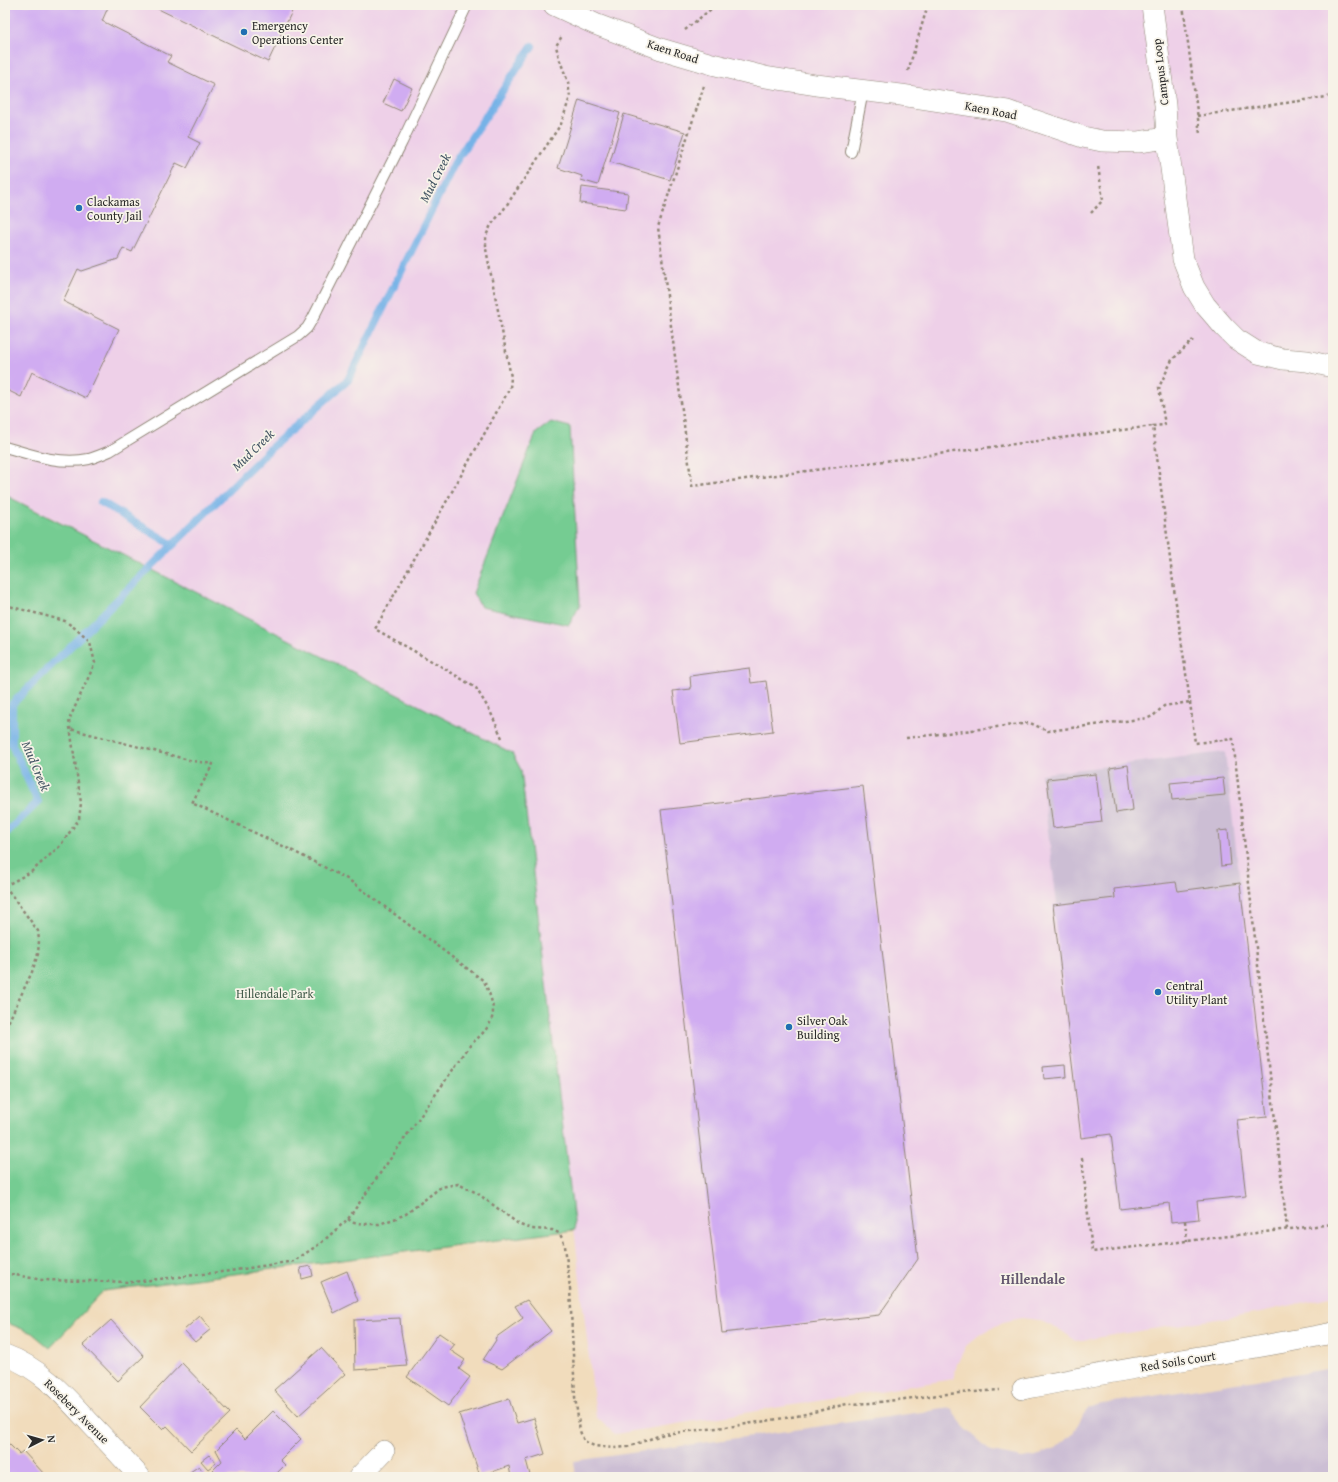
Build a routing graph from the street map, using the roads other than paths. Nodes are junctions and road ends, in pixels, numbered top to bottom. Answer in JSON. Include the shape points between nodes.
{"nodes":[{"id":1,"x":467,"y":5,"type":"edge"},
{"id":2,"x":554,"y":5,"type":"edge"},
{"id":3,"x":1152,"y":5,"type":"edge"},
{"id":4,"x":863,"y":91,"type":"junction"},
{"id":5,"x":1167,"y":138,"type":"junction"},
{"id":6,"x":851,"y":152,"type":"dead end"},
{"id":7,"x":1333,"y":351,"type":"edge"},
{"id":8,"x":1307,"y":361,"type":"junction"},
{"id":9,"x":1333,"y":367,"type":"edge"},
{"id":10,"x":5,"y":447,"type":"edge"},
{"id":11,"x":1333,"y":1333,"type":"edge"},
{"id":12,"x":5,"y":1356,"type":"edge"},
{"id":13,"x":1023,"y":1389,"type":"road end"},
{"id":14,"x":384,"y":1451,"type":"dead end"},
{"id":15,"x":140,"y":1477,"type":"edge"},
{"id":16,"x":359,"y":1477,"type":"edge"}],
"edges":[{"from":1,"to":10,"type":"lane","via":[[313,318],[298,336],[110,451],[89,459],[54,460]]},
{"from":2,"to":4,"type":"street","name":"Kaen Road","via":[[662,49],[712,64],[765,77]]},
{"from":3,"to":5,"type":"street","name":"Campus Loop"},
{"from":4,"to":5,"type":"street","name":"Kaen Road","via":[[1007,111],[1102,141],[1138,142]]},
{"from":4,"to":6,"type":"lane"},
{"from":5,"to":8,"type":"street","via":[[1183,258],[1194,287],[1205,305],[1236,339],[1258,353],[1283,360]]},
{"from":7,"to":8,"type":"street"},
{"from":8,"to":9,"type":"street"},
{"from":11,"to":13,"type":"street","name":"Red Soils Court"},
{"from":12,"to":15,"type":"street","name":"Rosebery Avenue","via":[[37,1372],[60,1390]]},
{"from":14,"to":16,"type":"street"}]}
